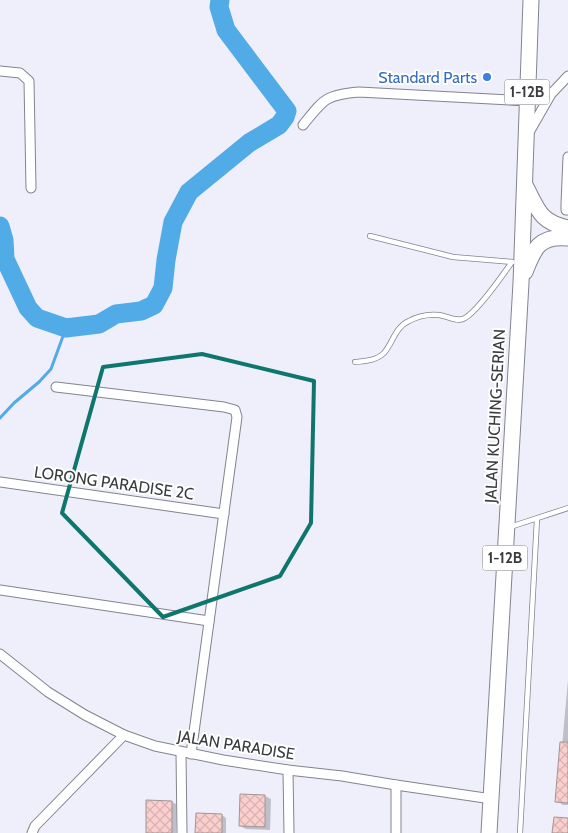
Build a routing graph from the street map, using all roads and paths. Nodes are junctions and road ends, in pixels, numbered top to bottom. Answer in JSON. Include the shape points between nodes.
{"nodes":[{"id":1,"x":531,"y":0,"type":"edge"},
{"id":2,"x":0,"y":71,"type":"edge"},
{"id":3,"x":568,"y":76,"type":"edge"},
{"id":4,"x":527,"y":100,"type":"junction"},
{"id":5,"x":303,"y":126,"type":"dead end"},
{"id":6,"x":525,"y":138,"type":"junction"},
{"id":7,"x":568,"y":157,"type":"edge"},
{"id":8,"x":525,"y":185,"type":"junction"},
{"id":9,"x":31,"y":188,"type":"dead end"},
{"id":10,"x":567,"y":210,"type":"edge"},
{"id":11,"x":567,"y":231,"type":"edge"},
{"id":12,"x":370,"y":236,"type":"dead end"},
{"id":13,"x":517,"y":262,"type":"junction"},
{"id":14,"x":520,"y":283,"type":"junction"},
{"id":15,"x":355,"y":362,"type":"dead end"},
{"id":16,"x":56,"y":386,"type":"dead end"},
{"id":17,"x":0,"y":482,"type":"edge"},
{"id":18,"x":568,"y":508,"type":"edge"},
{"id":19,"x":224,"y":514,"type":"junction"},
{"id":20,"x":537,"y":519,"type":"junction"},
{"id":21,"x":507,"y":528,"type":"junction"},
{"id":22,"x":0,"y":590,"type":"edge"},
{"id":23,"x":209,"y":621,"type":"junction"},
{"id":24,"x":0,"y":654,"type":"edge"},
{"id":25,"x":124,"y":735,"type":"junction"},
{"id":26,"x":182,"y":752,"type":"junction"},
{"id":27,"x":192,"y":754,"type":"junction"},
{"id":28,"x":288,"y":770,"type":"junction"},
{"id":29,"x":396,"y":785,"type":"junction"},
{"id":30,"x":492,"y":799,"type":"junction"},
{"id":31,"x":32,"y":833,"type":"edge"},
{"id":32,"x":182,"y":833,"type":"edge"},
{"id":33,"x":289,"y":833,"type":"edge"},
{"id":34,"x":396,"y":833,"type":"edge"},
{"id":35,"x":489,"y":833,"type":"edge"},
{"id":36,"x":520,"y":833,"type":"edge"}],
"edges":[{"from":1,"to":4,"type":"highway","name":"JALAN KUCHING-SERIAN","number":"1-12B"},
{"from":2,"to":9,"type":"street","via":[[20,73],[29,81]]},
{"from":3,"to":6,"type":"street","via":[[551,94]]},
{"from":4,"to":5,"type":"street","via":[[359,92],[338,94],[321,102]]},
{"from":4,"to":6,"type":"highway","name":"JALAN KUCHING-SERIAN","number":"1-12B"},
{"from":6,"to":8,"type":"highway","name":"JALAN KUCHING-SERIAN","number":"1-12B"},
{"from":7,"to":10,"type":"street"},
{"from":8,"to":11,"type":"highway","via":[[547,221]]},
{"from":8,"to":13,"type":"highway","name":"JALAN KUCHING-SERIAN","number":"1-12B"},
{"from":10,"to":11,"type":"street"},
{"from":11,"to":14,"type":"highway","via":[[541,242],[533,251]]},
{"from":12,"to":13,"type":"lane","via":[[453,257]]},
{"from":13,"to":14,"type":"highway","name":"JALAN KUCHING-SERIAN","number":"1-12B"},
{"from":13,"to":15,"type":"lane","via":[[466,318],[459,320],[429,315],[410,320],[402,325],[383,354],[370,361]]},
{"from":14,"to":21,"type":"highway","name":"JALAN KUCHING-SERIAN","number":"1-12B"},
{"from":16,"to":19,"type":"street","via":[[235,410],[237,417]]},
{"from":17,"to":19,"type":"street","name":"LORONG PARADISE 2C"},
{"from":18,"to":20,"type":"lane"},
{"from":19,"to":23,"type":"street"},
{"from":20,"to":21,"type":"lane"},
{"from":20,"to":36,"type":"lane"},
{"from":21,"to":30,"type":"highway","name":"JALAN KUCHING-SERIAN","number":"1-12B"},
{"from":22,"to":23,"type":"street"},
{"from":23,"to":27,"type":"street"},
{"from":24,"to":25,"type":"street","name":"JALAN PARADISE","via":[[48,692]]},
{"from":25,"to":26,"type":"street","name":"JALAN PARADISE"},
{"from":25,"to":31,"type":"street","via":[[35,826]]},
{"from":26,"to":27,"type":"street","name":"JALAN PARADISE"},
{"from":26,"to":32,"type":"street"},
{"from":27,"to":28,"type":"street","name":"JALAN PARADISE"},
{"from":28,"to":29,"type":"street","name":"JALAN PARADISE"},
{"from":28,"to":33,"type":"street"},
{"from":29,"to":30,"type":"street","name":"JALAN PARADISE"},
{"from":29,"to":34,"type":"street"},
{"from":30,"to":35,"type":"highway","name":"JALAN KUCHING-SERIAN","number":"1-12B"}]}
